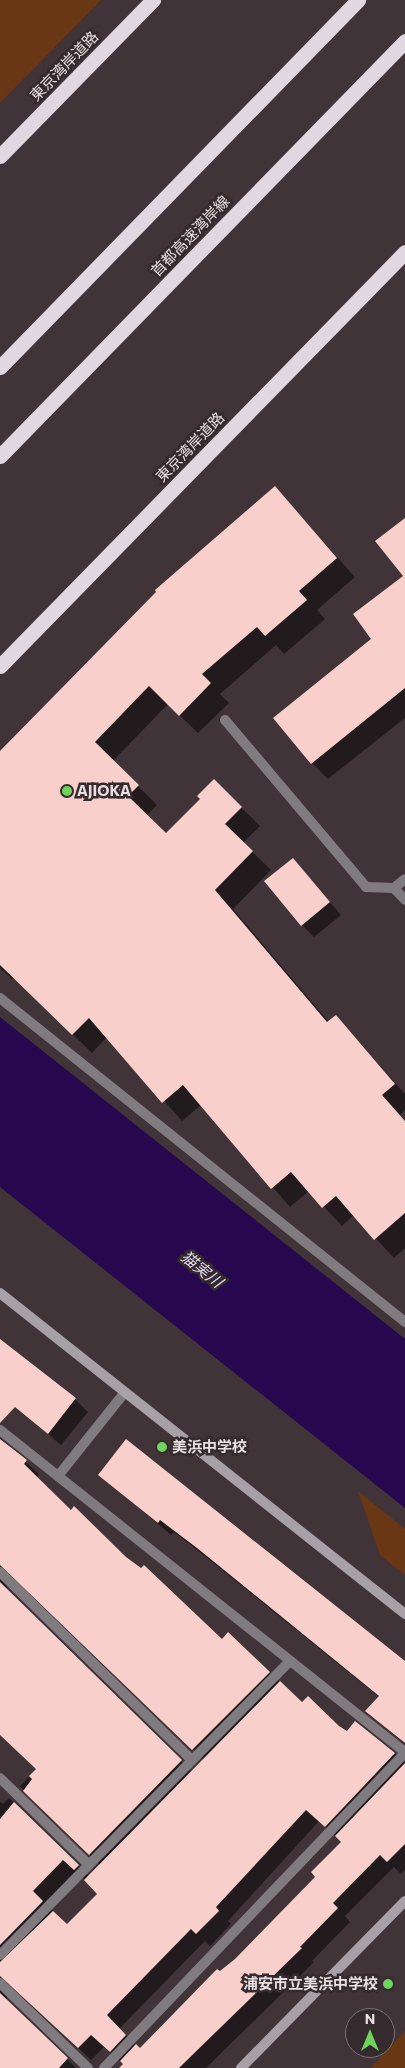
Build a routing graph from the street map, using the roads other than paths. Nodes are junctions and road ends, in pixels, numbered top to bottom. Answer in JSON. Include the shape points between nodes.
{"nodes":[{"id":1,"x":153,"y":0,"type":"edge"},
{"id":2,"x":358,"y":0,"type":"edge"},
{"id":3,"x":405,"y":41,"type":"edge"},
{"id":4,"x":0,"y":156,"type":"edge"},
{"id":5,"x":405,"y":252,"type":"edge"},
{"id":6,"x":0,"y":367,"type":"edge"},
{"id":7,"x":0,"y":456,"type":"edge"},
{"id":8,"x":0,"y":666,"type":"edge"},
{"id":9,"x":225,"y":720,"type":"dead end"},
{"id":10,"x":405,"y":879,"type":"edge"},
{"id":11,"x":394,"y":888,"type":"junction"},
{"id":12,"x":405,"y":900,"type":"edge"},
{"id":13,"x":0,"y":998,"type":"edge"},
{"id":14,"x":0,"y":1292,"type":"edge"},
{"id":15,"x":405,"y":1322,"type":"edge"},
{"id":16,"x":125,"y":1392,"type":"junction"},
{"id":17,"x":0,"y":1430,"type":"edge"},
{"id":18,"x":58,"y":1476,"type":"junction"},
{"id":19,"x":0,"y":1572,"type":"edge"},
{"id":20,"x":405,"y":1614,"type":"edge"},
{"id":21,"x":290,"y":1661,"type":"junction"},
{"id":22,"x":405,"y":1752,"type":"edge"},
{"id":23,"x":191,"y":1759,"type":"junction"},
{"id":24,"x":0,"y":1778,"type":"edge"},
{"id":25,"x":88,"y":1864,"type":"junction"},
{"id":26,"x":405,"y":1901,"type":"edge"},
{"id":27,"x":0,"y":1955,"type":"edge"},
{"id":28,"x":0,"y":1983,"type":"edge"},
{"id":29,"x":88,"y":2068,"type":"edge"},
{"id":30,"x":104,"y":2068,"type":"edge"},
{"id":31,"x":241,"y":2068,"type":"edge"}],
"edges":[{"from":1,"to":4,"type":"highway","name":"東京湾岸道路"},
{"from":2,"to":6,"type":"highway"},
{"from":3,"to":7,"type":"highway","name":"首都高速湾岸線"},
{"from":5,"to":8,"type":"highway","name":"東京湾岸道路"},
{"from":9,"to":11,"type":"street","via":[[366,887]]},
{"from":10,"to":11,"type":"street"},
{"from":11,"to":12,"type":"street"},
{"from":13,"to":15,"type":"street"},
{"from":14,"to":16,"type":"street"},
{"from":16,"to":18,"type":"street"},
{"from":16,"to":20,"type":"street"},
{"from":17,"to":18,"type":"street"},
{"from":18,"to":21,"type":"street"},
{"from":19,"to":23,"type":"street"},
{"from":21,"to":22,"type":"street"},
{"from":21,"to":23,"type":"street"},
{"from":22,"to":30,"type":"street"},
{"from":23,"to":25,"type":"street"},
{"from":24,"to":25,"type":"street"},
{"from":25,"to":27,"type":"street"},
{"from":26,"to":31,"type":"street"},
{"from":28,"to":29,"type":"street"}]}
